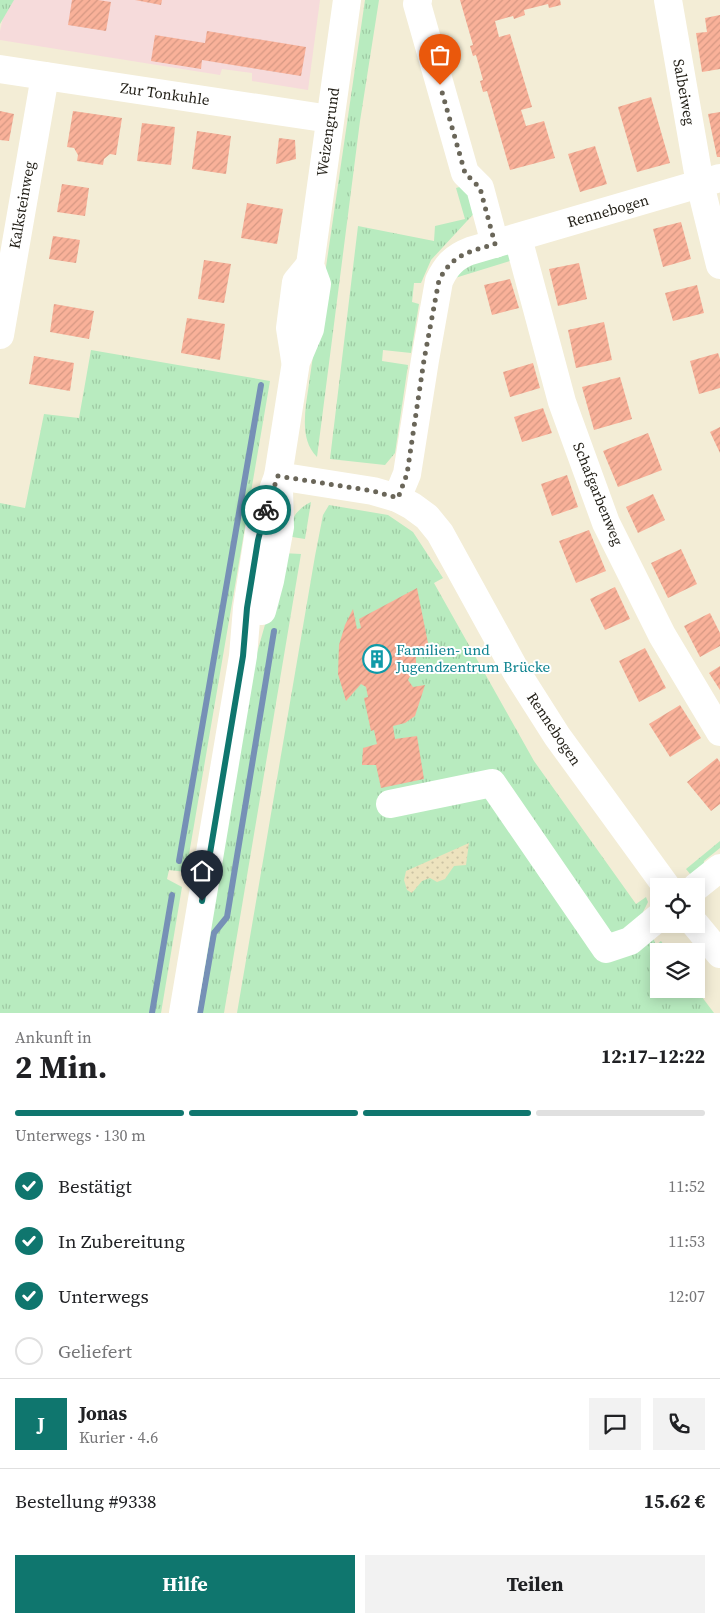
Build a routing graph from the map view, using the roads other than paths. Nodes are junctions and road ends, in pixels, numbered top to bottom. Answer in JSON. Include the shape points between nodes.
{"nodes":[{"id":1,"x":347,"y":0,"type":"edge"},
{"id":2,"x":418,"y":0,"type":"edge"},
{"id":3,"x":668,"y":0,"type":"edge"},
{"id":4,"x":0,"y":69,"type":"edge"},
{"id":5,"x":45,"y":76,"type":"junction"},
{"id":6,"x":330,"y":119,"type":"junction"},
{"id":7,"x":710,"y":181,"type":"edge"},
{"id":8,"x":506,"y":241,"type":"junction"},
{"id":9,"x":7,"y":250,"type":"edge"},
{"id":10,"x":720,"y":265,"type":"edge"},
{"id":11,"x":0,"y":335,"type":"edge"},
{"id":12,"x":278,"y":476,"type":"junction"},
{"id":13,"x":398,"y":498,"type":"junction"},
{"id":14,"x":720,"y":732,"type":"edge"},
{"id":15,"x":390,"y":804,"type":"dead end"},
{"id":16,"x":720,"y":868,"type":"edge"},
{"id":17,"x":660,"y":878,"type":"edge"},
{"id":18,"x":705,"y":880,"type":"edge"},
{"id":19,"x":650,"y":925,"type":"edge"},
{"id":20,"x":702,"y":933,"type":"edge"},
{"id":21,"x":720,"y":954,"type":"edge"},
{"id":22,"x":183,"y":1013,"type":"edge"}],
"edges":[{"from":1,"to":6,"type":"street","name":"Weizengrund"},
{"from":2,"to":8,"type":"street","via":[[465,173],[480,188]]},
{"from":3,"to":7,"type":"street","name":"Salbeiweg"},
{"from":4,"to":5,"type":"street","name":"Zur Tonkuhle"},
{"from":5,"to":6,"type":"street","name":"Zur Tonkuhle"},
{"from":5,"to":9,"type":"street","name":"Kalksteinweg"},
{"from":6,"to":12,"type":"street","name":"Weizengrund","via":[[310,265],[296,282],[290,328],[296,362]]},
{"from":7,"to":8,"type":"street","name":"Rennebogen"},
{"from":7,"to":10,"type":"street","name":"Salbeiweg"},
{"from":8,"to":13,"type":"street","name":"Rennebogen","via":[[460,255],[444,270],[439,280],[407,474]]},
{"from":8,"to":14,"type":"street","name":"Schafgarbenweg","via":[[606,523],[662,635]]},
{"from":9,"to":11,"type":"street","name":"Kalksteinweg"},
{"from":12,"to":13,"type":"street","name":"Rennebogen"},
{"from":12,"to":22,"type":"street","name":"Weizengrund","via":[[280,527],[260,620],[243,656]]},
{"from":13,"to":17,"type":"street","name":"Rennebogen","via":[[427,517],[440,533],[517,673]]},
{"from":15,"to":19,"type":"street","via":[[492,783],[606,950],[630,941]]},
{"from":16,"to":18,"type":"street"},
{"from":20,"to":21,"type":"street"}]}
